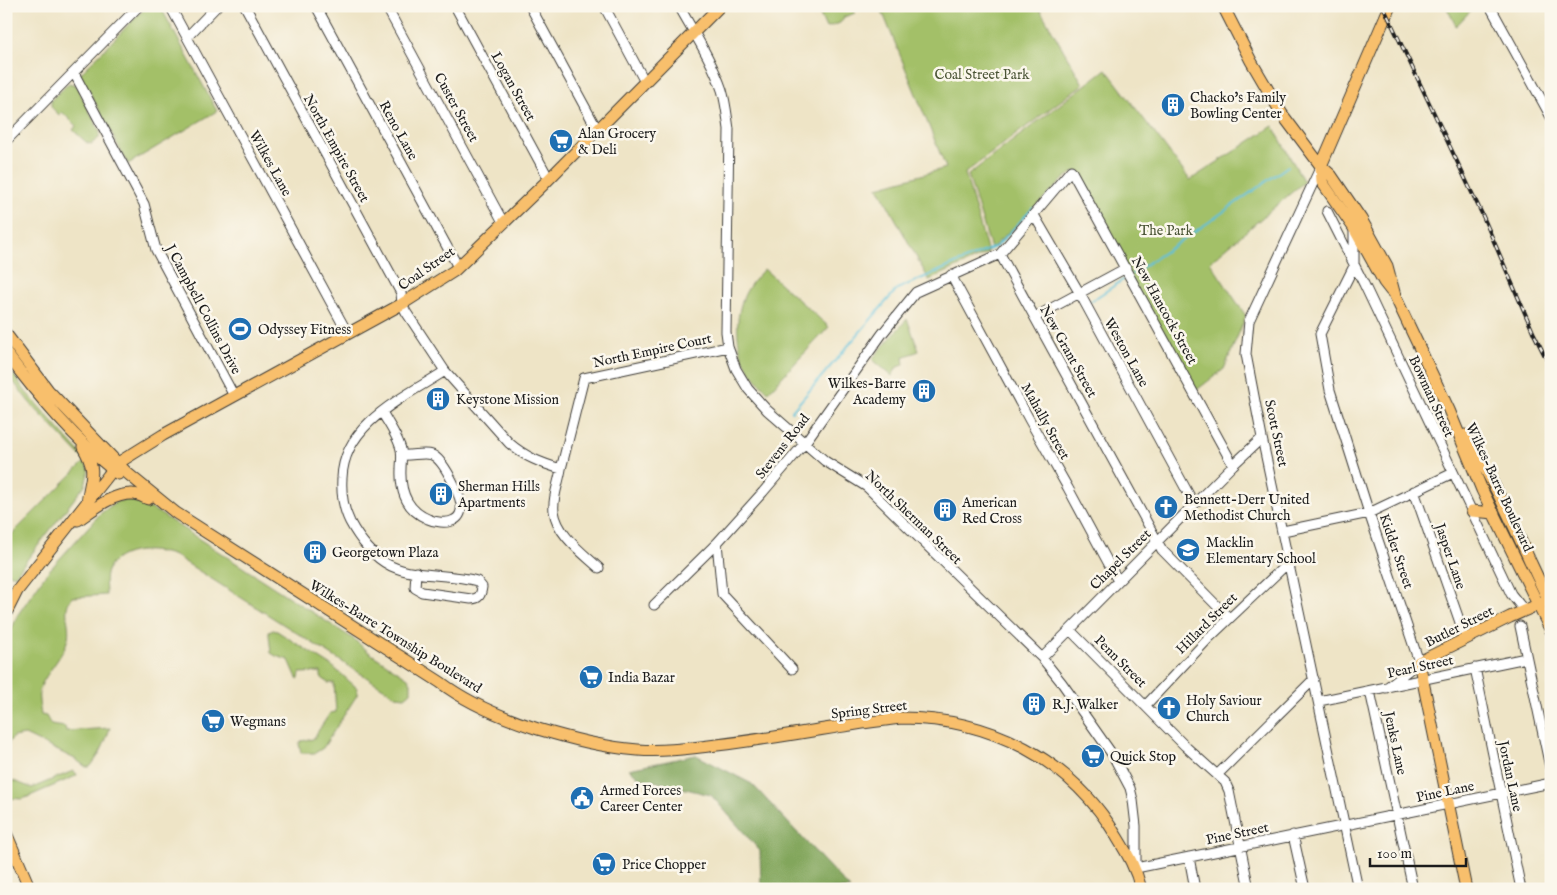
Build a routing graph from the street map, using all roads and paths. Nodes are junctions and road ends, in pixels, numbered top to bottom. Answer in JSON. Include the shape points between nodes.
{"nodes":[{"id":1,"x":139,"y":6,"type":"edge"},
{"id":2,"x":170,"y":6,"type":"edge"},
{"id":3,"x":217,"y":6,"type":"edge"},
{"id":4,"x":245,"y":6,"type":"edge"},
{"id":5,"x":316,"y":6,"type":"edge"},
{"id":6,"x":386,"y":6,"type":"edge"},
{"id":7,"x":455,"y":6,"type":"edge"},
{"id":8,"x":530,"y":6,"type":"edge"},
{"id":9,"x":604,"y":6,"type":"edge"},
{"id":10,"x":679,"y":6,"type":"edge"},
{"id":11,"x":720,"y":6,"type":"edge"},
{"id":12,"x":1222,"y":6,"type":"edge"},
{"id":13,"x":1390,"y":6,"type":"edge"},
{"id":14,"x":1490,"y":6,"type":"edge"},
{"id":15,"x":694,"y":34,"type":"junction"},
{"id":16,"x":187,"y":37,"type":"junction"},
{"id":17,"x":74,"y":73,"type":"junction"},
{"id":18,"x":645,"y":82,"type":"junction"},
{"id":19,"x":1551,"y":117,"type":"edge"},
{"id":20,"x":598,"y":130,"type":"junction"},
{"id":21,"x":6,"y":141,"type":"edge"},
{"id":22,"x":1321,"y":166,"type":"junction"},
{"id":23,"x":549,"y":179,"type":"junction"},
{"id":24,"x":1327,"y":211,"type":"dead end"},
{"id":25,"x":1034,"y":215,"type":"junction"},
{"id":26,"x":503,"y":222,"type":"junction"},
{"id":27,"x":1354,"y":228,"type":"junction"},
{"id":28,"x":1000,"y":254,"type":"junction"},
{"id":29,"x":1354,"y":266,"type":"junction"},
{"id":30,"x":458,"y":267,"type":"junction"},
{"id":31,"x":1126,"y":268,"type":"junction"},
{"id":32,"x":951,"y":275,"type":"junction"},
{"id":33,"x":1079,"y":292,"type":"junction"},
{"id":34,"x":1395,"y":296,"type":"junction"},
{"id":35,"x":402,"y":304,"type":"junction"},
{"id":36,"x":1035,"y":317,"type":"junction"},
{"id":37,"x":6,"y":334,"type":"edge"},
{"id":38,"x":348,"y":334,"type":"junction"},
{"id":39,"x":728,"y":347,"type":"junction"},
{"id":40,"x":6,"y":353,"type":"edge"},
{"id":41,"x":446,"y":371,"type":"junction"},
{"id":42,"x":234,"y":396,"type":"junction"},
{"id":43,"x":1449,"y":410,"type":"junction"},
{"id":44,"x":382,"y":412,"type":"junction"},
{"id":45,"x":77,"y":437,"type":"junction"},
{"id":46,"x":1262,"y":438,"type":"junction"},
{"id":47,"x":804,"y":444,"type":"junction"},
{"id":48,"x":402,"y":455,"type":"junction"},
{"id":49,"x":1233,"y":465,"type":"junction"},
{"id":50,"x":116,"y":467,"type":"junction"},
{"id":51,"x":561,"y":469,"type":"junction"},
{"id":52,"x":1453,"y":474,"type":"junction"},
{"id":53,"x":1414,"y":491,"type":"junction"},
{"id":54,"x":148,"y":498,"type":"junction"},
{"id":55,"x":86,"y":504,"type":"junction"},
{"id":56,"x":1194,"y":504,"type":"junction"},
{"id":57,"x":1472,"y":511,"type":"junction"},
{"id":58,"x":176,"y":513,"type":"junction"},
{"id":59,"x":1369,"y":513,"type":"junction"},
{"id":60,"x":1494,"y":513,"type":"junction"},
{"id":61,"x":67,"y":528,"type":"junction"},
{"id":62,"x":1283,"y":531,"type":"junction"},
{"id":63,"x":1158,"y":542,"type":"junction"},
{"id":64,"x":718,"y":543,"type":"junction"},
{"id":65,"x":1289,"y":562,"type":"junction"},
{"id":66,"x":599,"y":568,"type":"dead end"},
{"id":67,"x":416,"y":572,"type":"junction"},
{"id":68,"x":1118,"y":581,"type":"junction"},
{"id":69,"x":1511,"y":594,"type":"junction"},
{"id":70,"x":1547,"y":602,"type":"edge"},
{"id":71,"x":654,"y":605,"type":"dead end"},
{"id":72,"x":1524,"y":610,"type":"junction"},
{"id":73,"x":6,"y":613,"type":"edge"},
{"id":74,"x":1510,"y":617,"type":"junction"},
{"id":75,"x":1229,"y":618,"type":"junction"},
{"id":76,"x":1520,"y":626,"type":"dead end"},
{"id":77,"x":1070,"y":630,"type":"junction"},
{"id":78,"x":1462,"y":631,"type":"dead end"},
{"id":79,"x":1551,"y":631,"type":"edge"},
{"id":80,"x":1042,"y":658,"type":"junction"},
{"id":81,"x":1526,"y":658,"type":"junction"},
{"id":82,"x":1419,"y":662,"type":"junction"},
{"id":83,"x":1475,"y":668,"type":"junction"},
{"id":84,"x":792,"y":669,"type":"dead end"},
{"id":85,"x":1314,"y":679,"type":"junction"},
{"id":86,"x":1424,"y":680,"type":"junction"},
{"id":87,"x":1386,"y":688,"type":"junction"},
{"id":88,"x":1370,"y":691,"type":"junction"},
{"id":89,"x":1319,"y":701,"type":"junction"},
{"id":90,"x":1146,"y":705,"type":"junction"},
{"id":91,"x":824,"y":730,"type":"joint"},
{"id":92,"x":1551,"y":772,"type":"edge"},
{"id":93,"x":1217,"y":775,"type":"junction"},
{"id":94,"x":1551,"y":782,"type":"edge"},
{"id":95,"x":1500,"y":793,"type":"junction"},
{"id":96,"x":1448,"y":804,"type":"junction"},
{"id":97,"x":1397,"y":814,"type":"junction"},
{"id":98,"x":1344,"y":825,"type":"junction"},
{"id":99,"x":6,"y":833,"type":"edge"},
{"id":100,"x":1292,"y":835,"type":"junction"},
{"id":101,"x":1240,"y":847,"type":"junction"},
{"id":102,"x":1189,"y":857,"type":"junction"},
{"id":103,"x":1136,"y":868,"type":"junction"},
{"id":104,"x":28,"y":884,"type":"edge"},
{"id":105,"x":34,"y":889,"type":"edge"},
{"id":106,"x":1141,"y":889,"type":"edge"},
{"id":107,"x":1196,"y":889,"type":"edge"},
{"id":108,"x":1249,"y":889,"type":"edge"},
{"id":109,"x":1305,"y":889,"type":"edge"},
{"id":110,"x":1358,"y":889,"type":"edge"},
{"id":111,"x":1413,"y":889,"type":"edge"},
{"id":112,"x":1466,"y":889,"type":"edge"},
{"id":113,"x":1521,"y":889,"type":"edge"}],
"edges":[{"from":1,"to":17,"type":"street"},
{"from":2,"to":16,"type":"street","name":"Wilkes Lane"},
{"from":3,"to":16,"type":"street"},
{"from":4,"to":35,"type":"street","name":"North Empire Street","via":[[401,293]]},
{"from":5,"to":30,"type":"street","name":"Reno Lane"},
{"from":6,"to":26,"type":"street","name":"Custer Street"},
{"from":7,"to":23,"type":"street","name":"Logan Street"},
{"from":8,"to":20,"type":"street"},
{"from":9,"to":18,"type":"street"},
{"from":10,"to":15,"type":"street","name":"North Sherman Street"},
{"from":11,"to":15,"type":"main road","name":"Coal Street"},
{"from":12,"to":22,"type":"main road","via":[[1272,97]]},
{"from":13,"to":22,"type":"main road","name":"Scott Street"},
{"from":14,"to":19,"type":"street"},
{"from":15,"to":18,"type":"main road","name":"Coal Street"},
{"from":15,"to":39,"type":"street","name":"North Sherman Street","via":[[722,91],[729,129],[725,310]]},
{"from":16,"to":38,"type":"street","name":"Wilkes Lane"},
{"from":17,"to":21,"type":"street"},
{"from":17,"to":42,"type":"street","name":"J Campbell Collins Drive","via":[[144,204],[156,250]]},
{"from":18,"to":20,"type":"main road","name":"Coal Street"},
{"from":20,"to":23,"type":"main road","name":"Coal Street"},
{"from":22,"to":27,"type":"main road","name":"Wilkes-Barre Boulevard","via":[[1322,182]]},
{"from":22,"to":34,"type":"main road","name":"Wilkes-Barre Boulevard","via":[[1331,175],[1361,219],[1387,266]]},
{"from":22,"to":46,"type":"street","name":"Scott Street","via":[[1249,321],[1246,354]]},
{"from":23,"to":26,"type":"main road","name":"Coal Street"},
{"from":24,"to":29,"type":"street","name":"Bowman Street"},
{"from":25,"to":28,"type":"street"},
{"from":25,"to":31,"type":"street","name":"New Hancock Street","via":[[1071,170]]},
{"from":25,"to":33,"type":"street","name":"Weston Lane"},
{"from":26,"to":30,"type":"main road","name":"Coal Street"},
{"from":27,"to":29,"type":"street","name":"Kidder Street"},
{"from":27,"to":34,"type":"main road","name":"Wilkes-Barre Boulevard"},
{"from":28,"to":32,"type":"street"},
{"from":28,"to":36,"type":"street","name":"New Grant Street"},
{"from":29,"to":52,"type":"street","name":"Bowman Street"},
{"from":29,"to":59,"type":"street","name":"Kidder Street","via":[[1320,334],[1330,390]]},
{"from":30,"to":35,"type":"main road","name":"Coal Street"},
{"from":31,"to":33,"type":"street"},
{"from":31,"to":49,"type":"street","name":"New Hancock Street"},
{"from":32,"to":47,"type":"street","name":"Stevens Road","via":[[916,292]]},
{"from":32,"to":68,"type":"street","name":"Mahally Street"},
{"from":33,"to":36,"type":"street"},
{"from":33,"to":56,"type":"street","name":"Weston Lane"},
{"from":34,"to":43,"type":"main road","name":"Wilkes-Barre Boulevard"},
{"from":35,"to":38,"type":"main road","name":"Coal Street"},
{"from":35,"to":41,"type":"street"},
{"from":36,"to":63,"type":"street","name":"New Grant Street"},
{"from":37,"to":50,"type":"main road","name":"Wilkes-Barre Township Boulevard","via":[[48,390]]},
{"from":38,"to":42,"type":"main road","name":"Coal Street"},
{"from":39,"to":47,"type":"street","name":"North Sherman Street","via":[[748,388]]},
{"from":39,"to":51,"type":"street","name":"North Empire Court","via":[[584,378]]},
{"from":40,"to":45,"type":"main road","name":"Wilkes-Barre Township Boulevard","via":[[37,394]]},
{"from":41,"to":44,"type":"street"},
{"from":41,"to":51,"type":"street","via":[[508,443],[540,463]]},
{"from":42,"to":50,"type":"main road","name":"Coal Street","via":[[163,435]]},
{"from":43,"to":60,"type":"main road","name":"Wilkes-Barre Boulevard"},
{"from":43,"to":70,"type":"main road","name":"Wilkes-Barre Boulevard","via":[[1474,449]]},
{"from":44,"to":48,"type":"street"},
{"from":44,"to":67,"type":"street","via":[[352,444],[342,472],[342,498],[345,512],[368,547],[391,566]]},
{"from":45,"to":50,"type":"main road","name":"Wilkes-Barre Township Boulevard"},
{"from":45,"to":55,"type":"main road","via":[[90,460],[93,474]]},
{"from":46,"to":49,"type":"street","name":"Chapel Street"},
{"from":46,"to":62,"type":"street","name":"Scott Street"},
{"from":47,"to":64,"type":"street","name":"Stevens Road"},
{"from":47,"to":80,"type":"street","name":"North Sherman Street","via":[[867,487]]},
{"from":48,"to":48,"type":"street","via":[[432,454],[438,458],[460,501],[460,514],[452,521],[430,520],[418,514],[404,496],[400,481]]},
{"from":49,"to":56,"type":"street","name":"Chapel Street"},
{"from":50,"to":54,"type":"main road","name":"Wilkes-Barre Township Boulevard"},
{"from":50,"to":55,"type":"main road","name":"Coal Street"},
{"from":50,"to":58,"type":"main road","name":"Wilkes-Barre Township Boulevard"},
{"from":51,"to":66,"type":"street","name":"North Empire Court","via":[[554,510],[558,524]]},
{"from":52,"to":53,"type":"street"},
{"from":52,"to":57,"type":"street","name":"Bowman Street"},
{"from":53,"to":59,"type":"street"},
{"from":53,"to":78,"type":"street","name":"Jasper Lane"},
{"from":54,"to":58,"type":"main road","name":"Wilkes-Barre Township Boulevard","via":[[160,508]]},
{"from":54,"to":61,"type":"main road","via":[[134,494],[119,495]]},
{"from":55,"to":61,"type":"main road","name":"Coal Street"},
{"from":56,"to":63,"type":"street","name":"Chapel Street"},
{"from":57,"to":60,"type":"main road"},
{"from":57,"to":69,"type":"street","name":"Bowman Street"},
{"from":58,"to":91,"type":"main road","name":"Wilkes-Barre Township Boulevard","via":[[456,694],[488,711],[527,725],[595,745],[640,750],[685,749]]},
{"from":59,"to":62,"type":"street"},
{"from":59,"to":82,"type":"street","name":"Kidder Street"},
{"from":60,"to":70,"type":"main road","name":"Wilkes-Barre Boulevard"},
{"from":61,"to":73,"type":"main road","name":"Coal Street","via":[[18,591]]},
{"from":62,"to":65,"type":"street","name":"Scott Street"},
{"from":63,"to":68,"type":"street","name":"Chapel Street"},
{"from":63,"to":75,"type":"street","name":"New Grant Street","via":[[1162,550]]},
{"from":64,"to":71,"type":"street","name":"Stevens Road"},
{"from":64,"to":84,"type":"street","via":[[722,594]]},
{"from":65,"to":75,"type":"street","name":"Hillard Street"},
{"from":65,"to":85,"type":"street","name":"Scott Street"},
{"from":67,"to":67,"type":"street","via":[[477,580],[482,587],[481,594],[470,599],[422,592],[415,588]]},
{"from":68,"to":77,"type":"street","name":"Chapel Street"},
{"from":69,"to":72,"type":"street","name":"Bowman Street"},
{"from":69,"to":74,"type":"street","name":"Bowman Street"},
{"from":70,"to":72,"type":"main road","name":"Butler Street"},
{"from":70,"to":79,"type":"main road","name":"Wilkes-Barre Boulevard"},
{"from":72,"to":74,"type":"main road","name":"Butler Street"},
{"from":74,"to":82,"type":"main road","name":"Butler Street"},
{"from":75,"to":90,"type":"street","name":"Hillard Street"},
{"from":76,"to":81,"type":"street"},
{"from":77,"to":80,"type":"street","name":"Chapel Street"},
{"from":77,"to":90,"type":"street","name":"Penn Street"},
{"from":80,"to":103,"type":"street","name":"North Sherman Street","via":[[1097,732],[1124,775],[1134,800]]},
{"from":81,"to":83,"type":"street","name":"Pearl Street"},
{"from":81,"to":92,"type":"street"},
{"from":82,"to":86,"type":"main road","name":"Kidder Street"},
{"from":82,"to":87,"type":"street","name":"Butler Street"},
{"from":83,"to":86,"type":"street","name":"Pearl Street"},
{"from":83,"to":95,"type":"street","name":"Jordan Lane"},
{"from":85,"to":89,"type":"street","name":"Scott Street"},
{"from":85,"to":93,"type":"street"},
{"from":86,"to":87,"type":"street","name":"Pearl Street"},
{"from":86,"to":96,"type":"main road","name":"Kidder Street"},
{"from":87,"to":88,"type":"street","name":"Pearl Street"},
{"from":88,"to":89,"type":"street","name":"Pearl Street"},
{"from":88,"to":97,"type":"street","name":"Jenks Lane"},
{"from":89,"to":98,"type":"street","name":"Scott Street"},
{"from":90,"to":93,"type":"street","name":"Penn Street"},
{"from":91,"to":103,"type":"main road","name":"Spring Street","via":[[877,720],[923,718],[964,724],[1011,740],[1056,768],[1088,798],[1112,828]]},
{"from":93,"to":101,"type":"street","name":"Penn Street","via":[[1229,791]]},
{"from":94,"to":95,"type":"street","name":"Pine Lane"},
{"from":95,"to":96,"type":"street","name":"Pine Lane"},
{"from":95,"to":113,"type":"street","name":"Jordan Lane"},
{"from":96,"to":97,"type":"street","name":"Pine Lane"},
{"from":96,"to":112,"type":"main road","name":"Kidder Street"},
{"from":97,"to":98,"type":"street","name":"Pine Lane"},
{"from":97,"to":111,"type":"street","name":"Jenks Lane"},
{"from":98,"to":100,"type":"street","name":"Pine Street"},
{"from":98,"to":110,"type":"street","name":"Scott Street"},
{"from":99,"to":104,"type":"main road"},
{"from":100,"to":101,"type":"street","name":"Pine Street"},
{"from":100,"to":109,"type":"street"},
{"from":101,"to":102,"type":"street","name":"Pine Street"},
{"from":101,"to":108,"type":"street","name":"Penn Street"},
{"from":102,"to":103,"type":"street","name":"Pine Street"},
{"from":102,"to":107,"type":"street"},
{"from":103,"to":106,"type":"main road","name":"Spring Street"},
{"from":104,"to":105,"type":"main road"}]}
